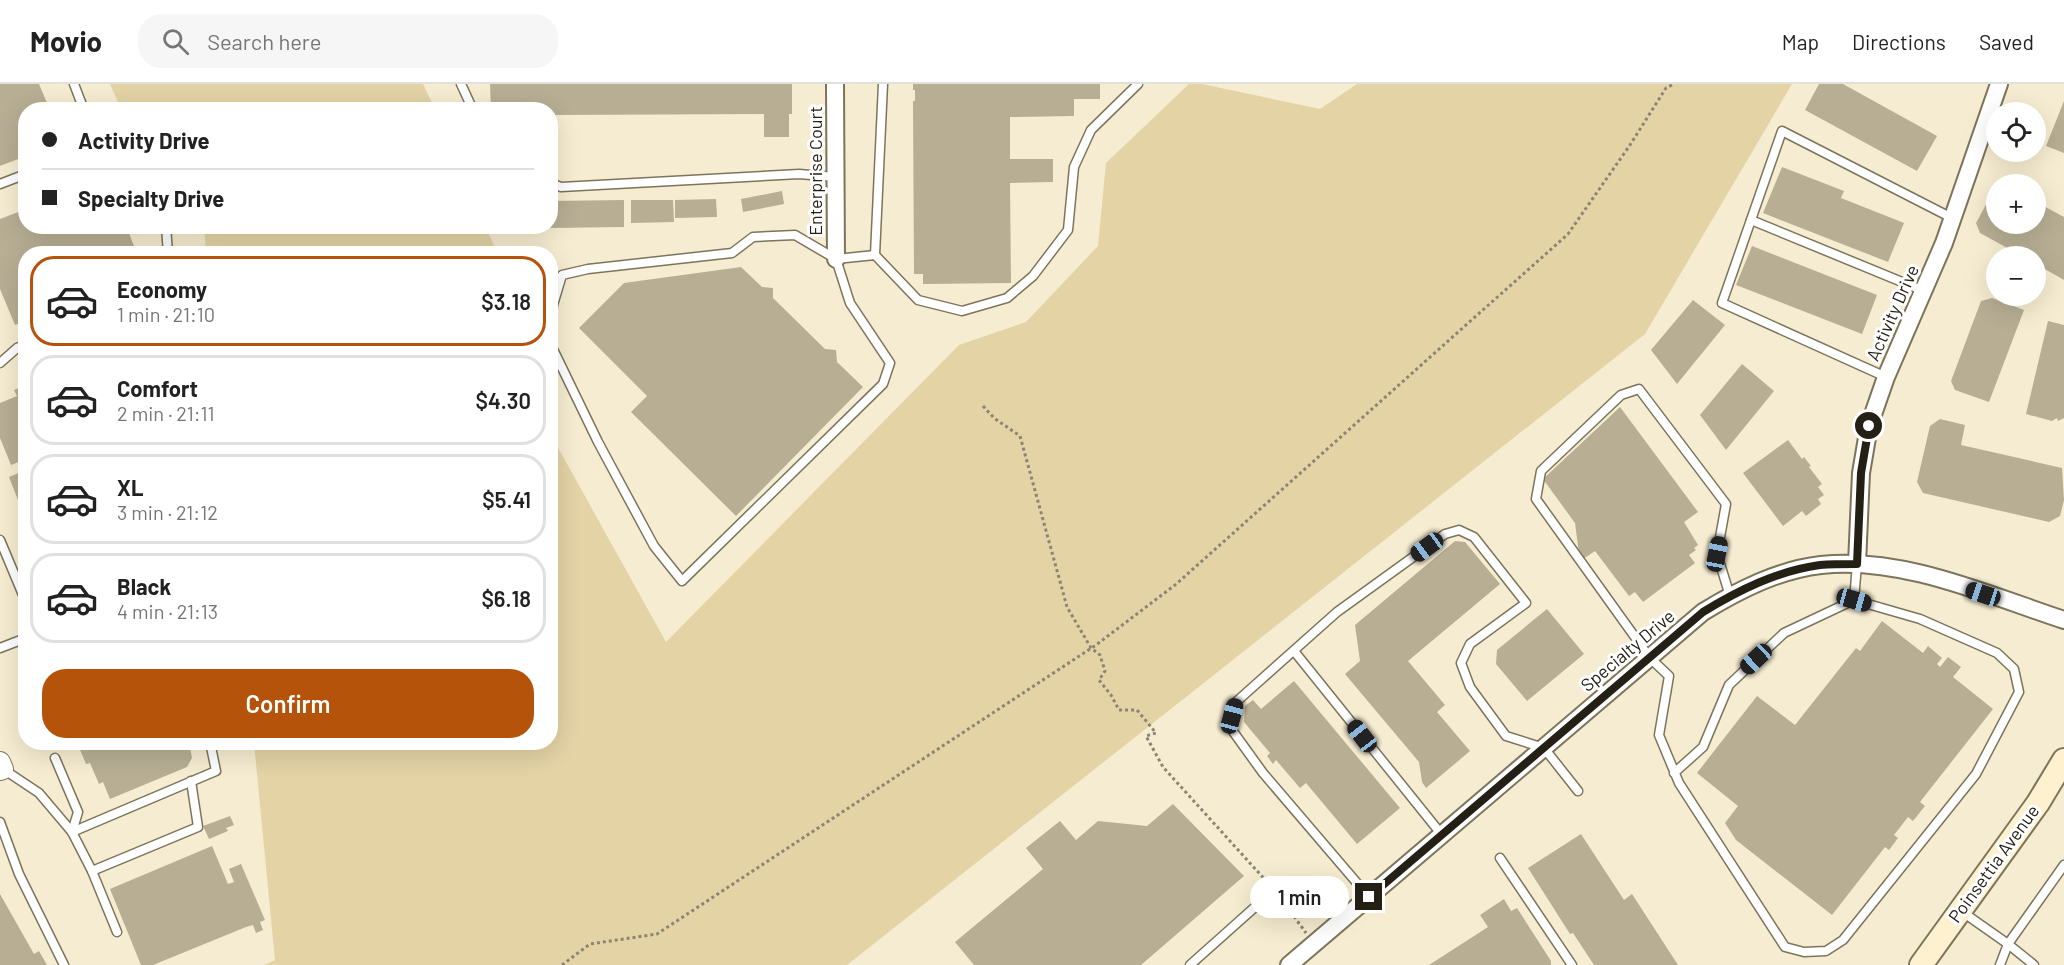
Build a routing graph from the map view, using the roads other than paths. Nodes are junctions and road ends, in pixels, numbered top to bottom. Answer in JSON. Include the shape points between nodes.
{"nodes":[{"id":1,"x":74,"y":84,"type":"edge"},
{"id":2,"x":461,"y":84,"type":"edge"},
{"id":3,"x":835,"y":84,"type":"edge"},
{"id":4,"x":883,"y":84,"type":"edge"},
{"id":5,"x":1138,"y":84,"type":"edge"},
{"id":6,"x":1995,"y":85,"type":"edge"},
{"id":7,"x":81,"y":102,"type":"edge"},
{"id":8,"x":469,"y":102,"type":"edge"},
{"id":9,"x":18,"y":177,"type":"edge"},
{"id":10,"x":835,"y":177,"type":"junction"},
{"id":11,"x":0,"y":184,"type":"edge"},
{"id":12,"x":558,"y":186,"type":"edge"},
{"id":13,"x":1953,"y":218,"type":"junction"},
{"id":14,"x":1751,"y":220,"type":"junction"},
{"id":15,"x":875,"y":255,"type":"junction"},
{"id":16,"x":836,"y":259,"type":"junction"},
{"id":17,"x":558,"y":288,"type":"edge"},
{"id":18,"x":1924,"y":291,"type":"junction"},
{"id":19,"x":18,"y":348,"type":"edge"},
{"id":20,"x":558,"y":360,"type":"edge"},
{"id":21,"x":0,"y":362,"type":"edge"},
{"id":22,"x":1886,"y":377,"type":"junction"},
{"id":23,"x":0,"y":540,"type":"edge"},
{"id":24,"x":1857,"y":564,"type":"junction"},
{"id":25,"x":18,"y":583,"type":"edge"},
{"id":26,"x":1730,"y":596,"type":"junction"},
{"id":27,"x":1854,"y":600,"type":"junction"},
{"id":28,"x":2064,"y":620,"type":"edge"},
{"id":29,"x":18,"y":641,"type":"edge"},
{"id":30,"x":0,"y":648,"type":"edge"},
{"id":31,"x":1294,"y":651,"type":"junction"},
{"id":32,"x":1650,"y":658,"type":"junction"},
{"id":33,"x":1544,"y":748,"type":"junction"},
{"id":34,"x":212,"y":750,"type":"edge"},
{"id":35,"x":55,"y":758,"type":"dead end"},
{"id":36,"x":2064,"y":760,"type":"edge"},
{"id":37,"x":1,"y":767,"type":"edge"},
{"id":38,"x":1674,"y":772,"type":"junction"},
{"id":39,"x":191,"y":781,"type":"junction"},
{"id":40,"x":1578,"y":791,"type":"dead end"},
{"id":41,"x":0,"y":822,"type":"edge"},
{"id":42,"x":72,"y":832,"type":"junction"},
{"id":43,"x":1442,"y":835,"type":"junction"},
{"id":44,"x":1500,"y":858,"type":"dead end"},
{"id":45,"x":2064,"y":865,"type":"edge"},
{"id":46,"x":92,"y":871,"type":"junction"},
{"id":47,"x":1274,"y":890,"type":"road end"},
{"id":48,"x":1369,"y":897,"type":"junction"},
{"id":49,"x":1960,"y":910,"type":"junction"},
{"id":50,"x":117,"y":932,"type":"dead end"},
{"id":51,"x":2008,"y":944,"type":"junction"},
{"id":52,"x":64,"y":965,"type":"edge"},
{"id":53,"x":1190,"y":965,"type":"edge"},
{"id":54,"x":1290,"y":965,"type":"edge"},
{"id":55,"x":1572,"y":965,"type":"edge"},
{"id":56,"x":1921,"y":965,"type":"edge"},
{"id":57,"x":2000,"y":965,"type":"edge"},
{"id":58,"x":2034,"y":965,"type":"edge"}],
"edges":[{"from":1,"to":7,"type":"lane"},
{"from":2,"to":8,"type":"lane"},
{"from":3,"to":10,"type":"street","name":"Enterprise Court"},
{"from":4,"to":15,"type":"lane"},
{"from":5,"to":15,"type":"lane","via":[[1091,130],[1074,167],[1068,230],[1033,276],[1007,298],[962,311],[918,300]]},
{"from":6,"to":13,"type":"street","name":"Activity Drive"},
{"from":9,"to":11,"type":"lane"},
{"from":10,"to":12,"type":"lane","via":[[799,174]]},
{"from":10,"to":16,"type":"street","name":"Enterprise Court"},
{"from":13,"to":14,"type":"lane","via":[[1782,131]]},
{"from":13,"to":18,"type":"street","name":"Activity Drive"},
{"from":14,"to":18,"type":"lane"},
{"from":14,"to":22,"type":"lane","via":[[1722,303]]},
{"from":15,"to":16,"type":"lane"},
{"from":16,"to":17,"type":"lane","via":[[795,235],[753,237],[732,253],[562,275]]},
{"from":16,"to":20,"type":"lane","via":[[850,303],[890,363],[883,384],[682,581],[654,546]]},
{"from":18,"to":22,"type":"street","name":"Activity Drive"},
{"from":19,"to":21,"type":"lane"},
{"from":22,"to":24,"type":"street","name":"Activity Drive","via":[[1869,426],[1861,473]]},
{"from":23,"to":25,"type":"lane"},
{"from":24,"to":26,"type":"street","name":"Specialty Drive","via":[[1820,565],[1776,576]]},
{"from":24,"to":27,"type":"lane"},
{"from":24,"to":28,"type":"street","name":"Specialty Drive","via":[[1923,574]]},
{"from":26,"to":32,"type":"street","name":"Specialty Drive","via":[[1703,612]]},
{"from":26,"to":32,"type":"lane","via":[[1717,554],[1726,504],[1639,389],[1621,394],[1541,471],[1536,499]]},
{"from":27,"to":38,"type":"lane","via":[[1784,633],[1729,685],[1703,747]]},
{"from":27,"to":38,"type":"lane","via":[[1920,619],[1997,653],[2014,669],[2019,692],[1976,774],[1843,940],[1826,951],[1804,952],[1785,947]]},
{"from":29,"to":30,"type":"lane"},
{"from":31,"to":33,"type":"lane","via":[[1346,605],[1445,534],[1459,530],[1474,537],[1526,603],[1470,644],[1461,663],[1470,687],[1506,736]]},
{"from":31,"to":43,"type":"lane"},
{"from":31,"to":48,"type":"lane","via":[[1236,702],[1232,730],[1263,773]]},
{"from":32,"to":33,"type":"street","name":"Specialty Drive"},
{"from":32,"to":38,"type":"lane","via":[[1669,676],[1659,735]]},
{"from":33,"to":40,"type":"lane"},
{"from":33,"to":43,"type":"street","name":"Specialty Drive"},
{"from":34,"to":39,"type":"lane","via":[[216,771]]},
{"from":35,"to":42,"type":"lane","via":[[78,812]]},
{"from":36,"to":49,"type":"main road","name":"Poinsettia Avenue","via":[[2038,803]]},
{"from":37,"to":42,"type":"lane","via":[[39,793]]},
{"from":39,"to":42,"type":"lane"},
{"from":39,"to":46,"type":"lane","via":[[198,827]]},
{"from":41,"to":52,"type":"lane","via":[[19,874]]},
{"from":42,"to":46,"type":"lane"},
{"from":43,"to":48,"type":"street","name":"Specialty Drive"},
{"from":44,"to":55,"type":"lane"},
{"from":45,"to":51,"type":"lane"},
{"from":46,"to":50,"type":"lane"},
{"from":47,"to":53,"type":"lane"},
{"from":48,"to":54,"type":"street","name":"Specialty Drive"},
{"from":49,"to":51,"type":"lane"},
{"from":49,"to":56,"type":"main road","name":"Poinsettia Avenue"},
{"from":51,"to":57,"type":"lane"},
{"from":51,"to":58,"type":"lane"}]}
